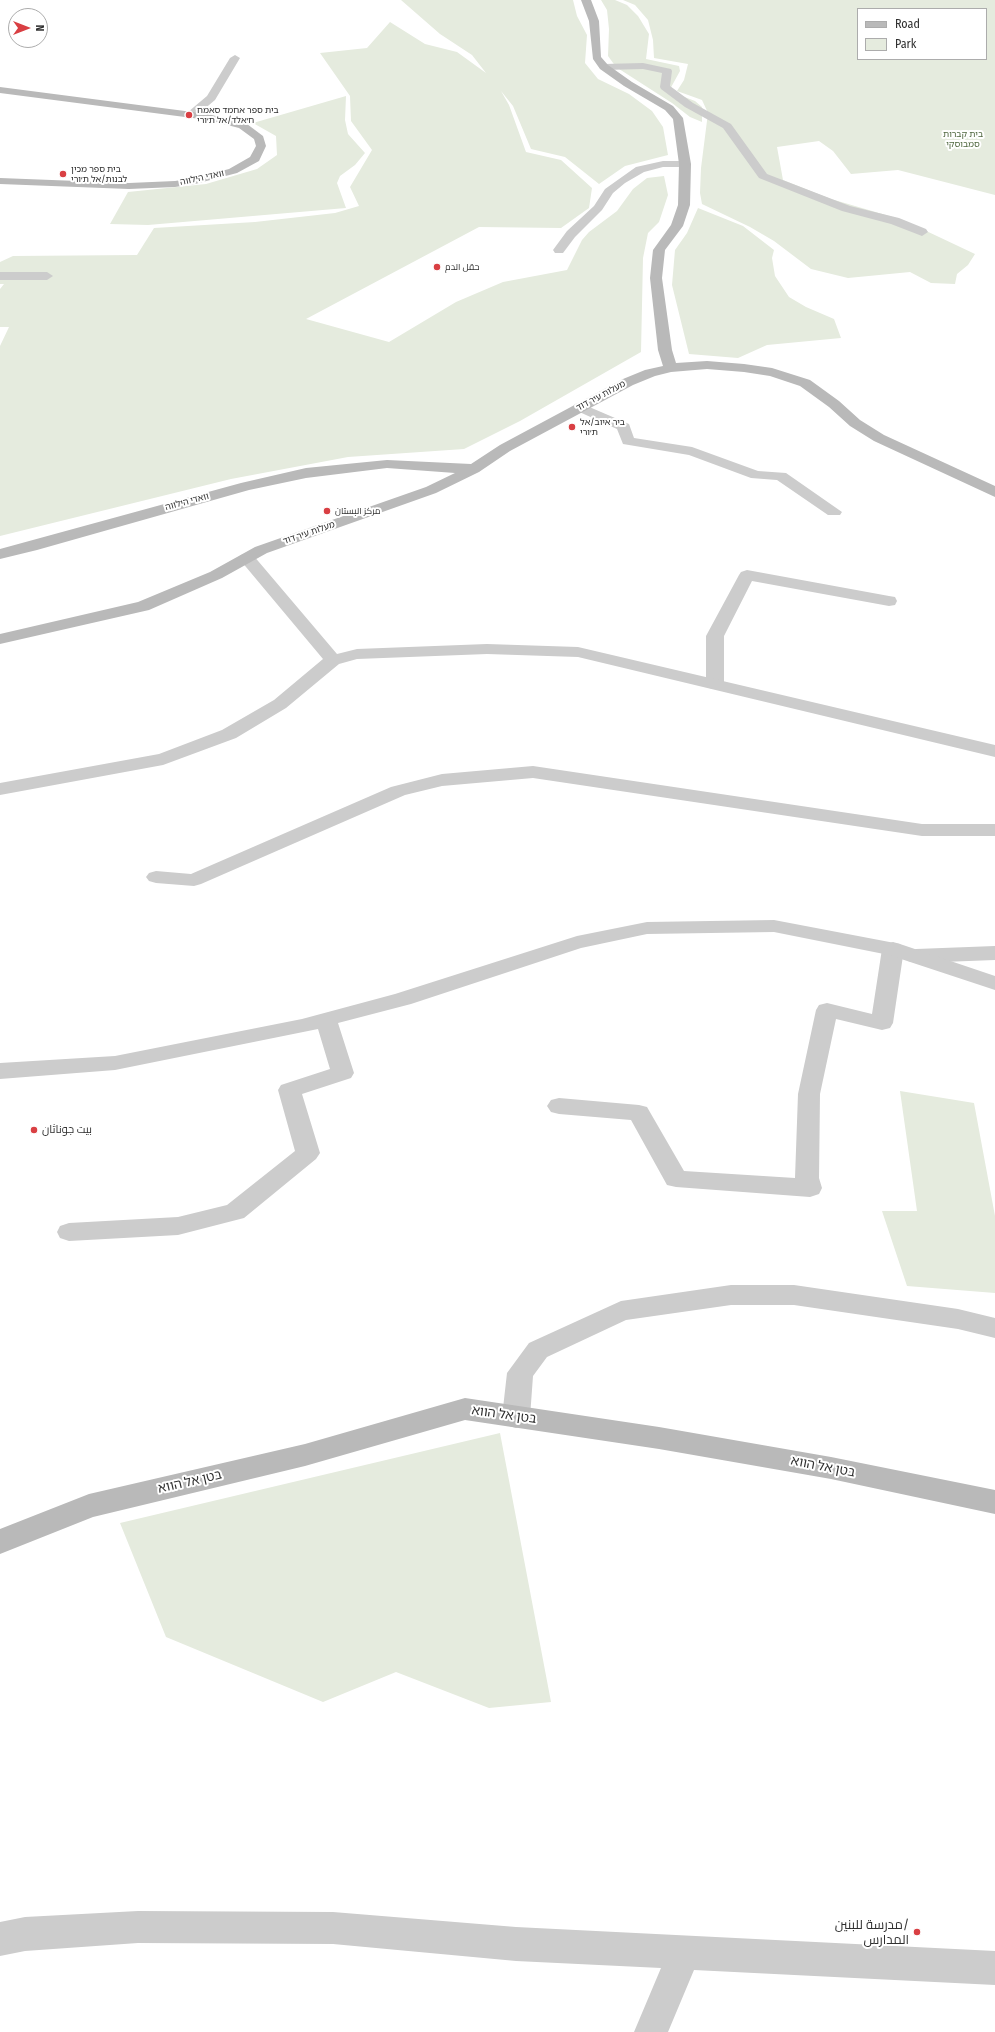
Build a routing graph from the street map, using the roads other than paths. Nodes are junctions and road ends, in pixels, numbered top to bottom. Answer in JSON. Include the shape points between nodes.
{"nodes":[{"id":1,"x":586,"y":0,"type":"edge"},
{"id":2,"x":235,"y":58,"type":"dead end"},
{"id":3,"x":604,"y":67,"type":"junction"},
{"id":4,"x":0,"y":90,"type":"edge"},
{"id":5,"x":192,"y":114,"type":"junction"},
{"id":6,"x":685,"y":164,"type":"junction"},
{"id":7,"x":0,"y":181,"type":"edge"},
{"id":8,"x":922,"y":232,"type":"dead end"},
{"id":9,"x":559,"y":250,"type":"dead end"},
{"id":10,"x":0,"y":276,"type":"edge"},
{"id":11,"x":47,"y":276,"type":"dead end"},
{"id":12,"x":671,"y":368,"type":"junction"},
{"id":13,"x":580,"y":407,"type":"junction"},
{"id":14,"x":474,"y":469,"type":"junction"},
{"id":15,"x":995,"y":492,"type":"edge"},
{"id":16,"x":834,"y":512,"type":"dead end"},
{"id":17,"x":0,"y":554,"type":"edge"},
{"id":18,"x":247,"y":558,"type":"junction"},
{"id":19,"x":889,"y":601,"type":"dead end"},
{"id":20,"x":0,"y":639,"type":"edge"},
{"id":21,"x":333,"y":660,"type":"junction"},
{"id":22,"x":715,"y":684,"type":"junction"},
{"id":23,"x":995,"y":751,"type":"edge"},
{"id":24,"x":0,"y":790,"type":"edge"},
{"id":25,"x":995,"y":830,"type":"edge"},
{"id":26,"x":156,"y":877,"type":"dead end"},
{"id":27,"x":892,"y":949,"type":"junction"},
{"id":28,"x":995,"y":953,"type":"edge"},
{"id":29,"x":916,"y":956,"type":"junction"},
{"id":30,"x":995,"y":983,"type":"edge"},
{"id":31,"x":326,"y":1019,"type":"junction"},
{"id":32,"x":0,"y":1070,"type":"edge"},
{"id":33,"x":559,"y":1106,"type":"dead end"},
{"id":34,"x":69,"y":1232,"type":"dead end"},
{"id":35,"x":995,"y":1328,"type":"edge"},
{"id":36,"x":516,"y":1417,"type":"junction"},
{"id":37,"x":995,"y":1502,"type":"edge"},
{"id":38,"x":0,"y":1542,"type":"edge"},
{"id":39,"x":0,"y":1939,"type":"edge"},
{"id":40,"x":684,"y":1953,"type":"junction"},
{"id":41,"x":995,"y":1968,"type":"edge"},
{"id":42,"x":651,"y":2032,"type":"edge"}],
"edges":[{"from":1,"to":3,"type":"street","via":[[594,21],[596,57]]},
{"from":2,"to":5,"type":"street","via":[[211,98]]},
{"from":3,"to":6,"type":"street","via":[[675,113]]},
{"from":3,"to":8,"type":"street","via":[[643,66],[667,70],[665,87],[689,105],[727,126],[763,176],[846,209],[895,221]]},
{"from":4,"to":5,"type":"street","name":"וואדי הילווה"},
{"from":5,"to":7,"type":"street","name":"וואדי הילווה","via":[[227,121],[253,132],[262,146],[255,159],[233,171],[175,184],[129,186]]},
{"from":6,"to":9,"type":"street","via":[[663,164],[640,169],[621,181],[608,191],[598,208],[571,234]]},
{"from":6,"to":12,"type":"street","via":[[684,205],[677,226],[659,250],[656,265],[665,350]]},
{"from":10,"to":11,"type":"street"},
{"from":12,"to":13,"type":"street","name":"מעלות עיר דוד","via":[[628,382]]},
{"from":12,"to":15,"type":"street","name":"מעלות עיר דוד","via":[[707,365],[744,368],[772,372],[804,383],[855,423],[879,438]]},
{"from":13,"to":14,"type":"street","name":"מעלות עיר דוד","via":[[505,448]]},
{"from":13,"to":16,"type":"street","via":[[624,427],[628,441],[692,451],[756,475],[782,476]]},
{"from":14,"to":17,"type":"street","name":"וואדי הילווה","via":[[387,464],[306,473],[239,488]]},
{"from":14,"to":18,"type":"street","name":"מעלות עיר דוד","via":[[431,490],[300,535]]},
{"from":18,"to":20,"type":"street","name":"מעלות עיר דוד","via":[[196,584],[143,606]]},
{"from":18,"to":21,"type":"street"},
{"from":19,"to":22,"type":"street","via":[[747,575],[716,636]]},
{"from":21,"to":22,"type":"street","via":[[357,654],[487,649],[578,652]]},
{"from":21,"to":24,"type":"street","via":[[280,704],[229,734],[163,759]]},
{"from":22,"to":23,"type":"street"},
{"from":25,"to":26,"type":"street","via":[[922,830],[533,772],[442,780],[398,791],[194,880]]},
{"from":27,"to":29,"type":"street"},
{"from":27,"to":31,"type":"street","via":[[774,926],[647,928],[577,942],[403,999]]},
{"from":27,"to":33,"type":"street","via":[[882,1023],[827,1010],[809,1094],[807,1178],[810,1188],[676,1178],[639,1113]]},
{"from":28,"to":29,"type":"street"},
{"from":29,"to":30,"type":"street"},
{"from":31,"to":32,"type":"street","via":[[115,1063]]},
{"from":31,"to":34,"type":"street","via":[[343,1073],[289,1090],[308,1153],[235,1212],[178,1226]]},
{"from":35,"to":36,"type":"street","via":[[958,1319],[794,1295],[731,1295],[621,1311],[538,1350],[520,1373]]},
{"from":36,"to":37,"type":"street","name":"בטן אל הווא","via":[[659,1438],[831,1468]]},
{"from":36,"to":38,"type":"street","name":"בטן אל הווא","via":[[465,1409],[306,1455],[89,1506]]},
{"from":39,"to":40,"type":"street","via":[[26,1934],[138,1927],[333,1928],[516,1944]]},
{"from":40,"to":41,"type":"street"},
{"from":40,"to":42,"type":"street"}]}
